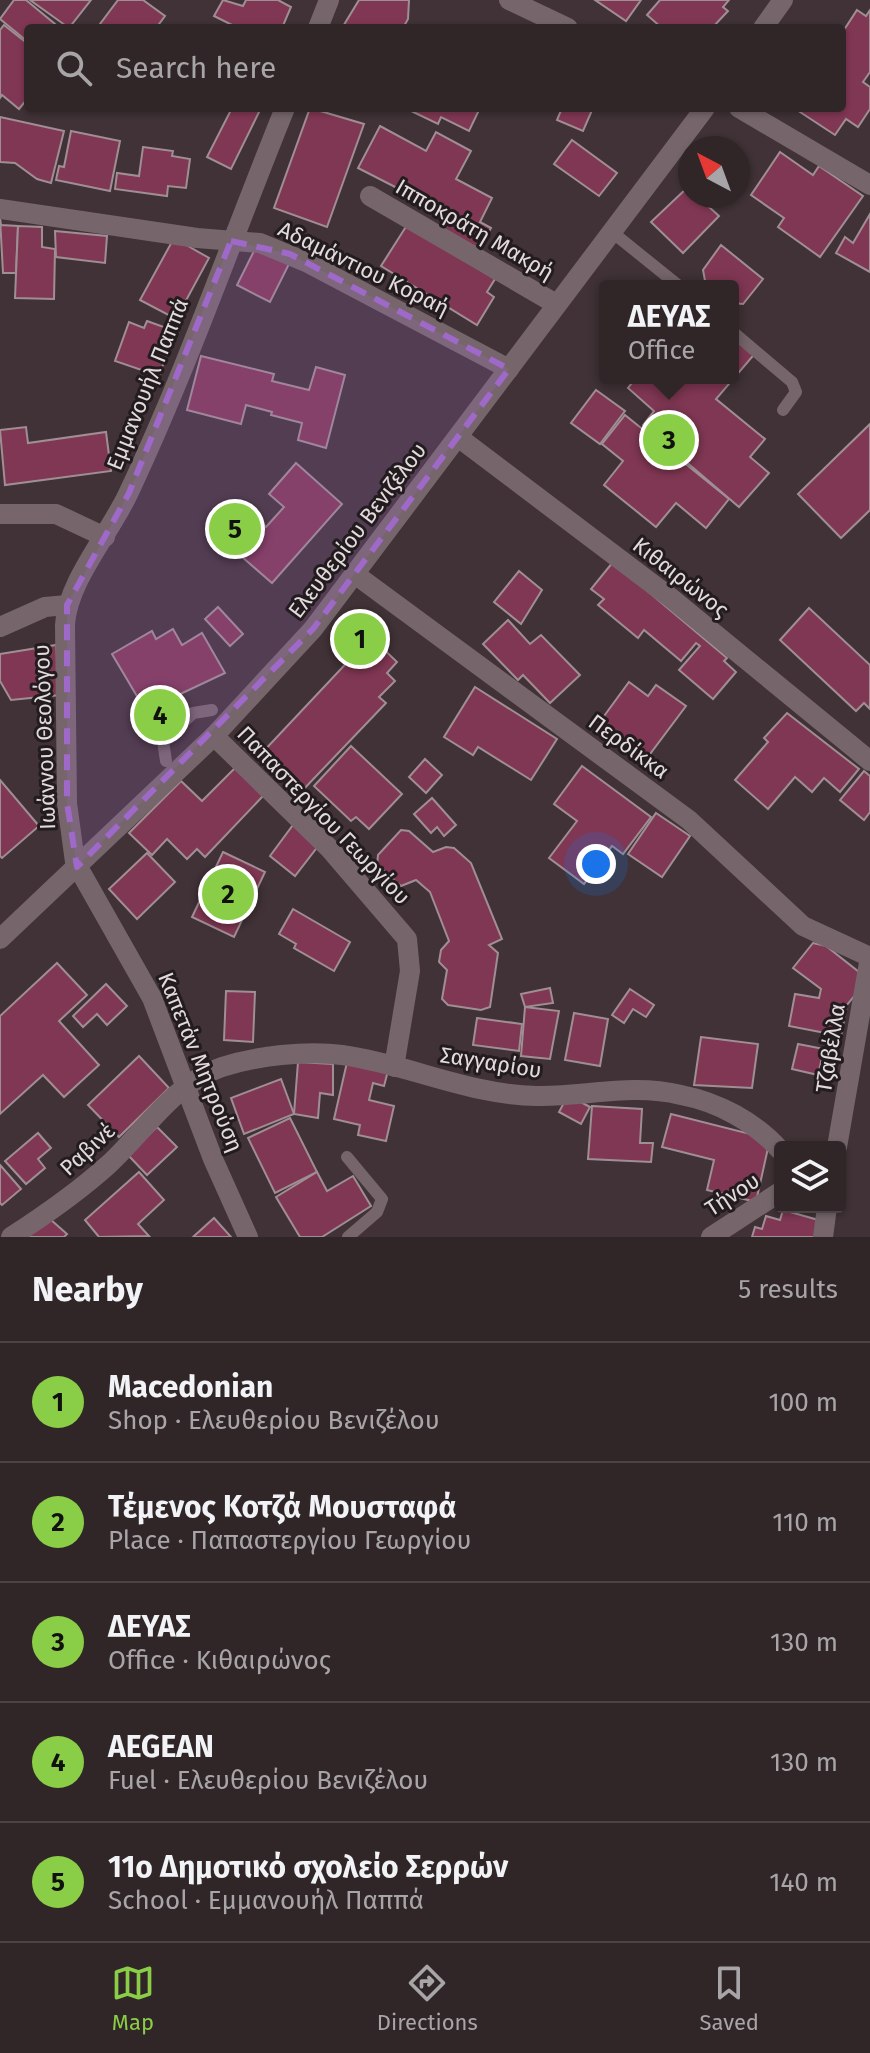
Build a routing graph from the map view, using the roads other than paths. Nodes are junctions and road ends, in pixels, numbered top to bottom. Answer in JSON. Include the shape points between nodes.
{"nodes":[{"id":1,"x":329,"y":0,"type":"edge"},
{"id":2,"x":509,"y":0,"type":"edge"},
{"id":3,"x":783,"y":0,"type":"edge"},
{"id":4,"x":320,"y":24,"type":"edge"},
{"id":5,"x":560,"y":24,"type":"edge"},
{"id":6,"x":766,"y":24,"type":"edge"},
{"id":7,"x":283,"y":112,"type":"edge"},
{"id":8,"x":702,"y":112,"type":"edge"},
{"id":9,"x":746,"y":112,"type":"edge"},
{"id":10,"x":870,"y":185,"type":"edge"},
{"id":11,"x":370,"y":196,"type":"dead end"},
{"id":12,"x":0,"y":209,"type":"edge"},
{"id":13,"x":612,"y":232,"type":"junction"},
{"id":14,"x":231,"y":241,"type":"junction"},
{"id":15,"x":672,"y":280,"type":"edge"},
{"id":16,"x":556,"y":304,"type":"junction"},
{"id":17,"x":739,"y":337,"type":"edge"},
{"id":18,"x":509,"y":369,"type":"junction"},
{"id":19,"x":783,"y":410,"type":"dead end"},
{"id":20,"x":458,"y":437,"type":"junction"},
{"id":21,"x":0,"y":514,"type":"edge"},
{"id":22,"x":105,"y":537,"type":"junction"},
{"id":23,"x":356,"y":575,"type":"junction"},
{"id":24,"x":67,"y":605,"type":"junction"},
{"id":25,"x":0,"y":627,"type":"edge"},
{"id":26,"x":212,"y":710,"type":"dead end"},
{"id":27,"x":214,"y":736,"type":"junction"},
{"id":28,"x":166,"y":761,"type":"dead end"},
{"id":29,"x":870,"y":761,"type":"edge"},
{"id":30,"x":77,"y":867,"type":"junction"},
{"id":31,"x":0,"y":939,"type":"edge"},
{"id":32,"x":870,"y":957,"type":"edge"},
{"id":33,"x":864,"y":1034,"type":"edge"},
{"id":34,"x":394,"y":1067,"type":"junction"},
{"id":35,"x":188,"y":1087,"type":"junction"},
{"id":36,"x":838,"y":1141,"type":"edge"},
{"id":37,"x":774,"y":1144,"type":"edge"},
{"id":38,"x":347,"y":1157,"type":"dead end"},
{"id":39,"x":774,"y":1196,"type":"edge"},
{"id":40,"x":826,"y":1213,"type":"edge"},
{"id":41,"x":11,"y":1237,"type":"edge"},
{"id":42,"x":248,"y":1237,"type":"edge"},
{"id":43,"x":348,"y":1237,"type":"edge"},
{"id":44,"x":711,"y":1237,"type":"edge"},
{"id":45,"x":823,"y":1237,"type":"edge"}],
"edges":[{"from":1,"to":4,"type":"street"},
{"from":2,"to":5,"type":"street"},
{"from":3,"to":6,"type":"street"},
{"from":7,"to":14,"type":"street","name":"Εμμανουήλ Παππά"},
{"from":8,"to":13,"type":"street","name":"Ελευθερίου Βενιζέλου"},
{"from":9,"to":10,"type":"street"},
{"from":11,"to":16,"type":"street","name":"Ιπποκράτη Μακρή"},
{"from":12,"to":14,"type":"street","name":"Αδαμάντιου Κοραή"},
{"from":13,"to":15,"type":"lane"},
{"from":13,"to":16,"type":"street","name":"Ελευθερίου Βενιζέλου"},
{"from":14,"to":18,"type":"street","name":"Αδαμάντιου Κοραή","via":[[260,243],[290,254]]},
{"from":14,"to":22,"type":"street","name":"Εμμανουήλ Παππά","via":[[129,493]]},
{"from":16,"to":18,"type":"street","name":"Ελευθερίου Βενιζέλου"},
{"from":17,"to":19,"type":"lane","via":[[792,382],[796,392]]},
{"from":18,"to":20,"type":"street","name":"Ελευθερίου Βενιζέλου"},
{"from":20,"to":23,"type":"street","name":"Ελευθερίου Βενιζέλου"},
{"from":20,"to":29,"type":"street","name":"Κιθαιρώνος","via":[[671,598]]},
{"from":21,"to":22,"type":"street","via":[[56,514]]},
{"from":22,"to":24,"type":"street","name":"Εμμανουήλ Παππά"},
{"from":23,"to":27,"type":"street","name":"Ελευθερίου Βενιζέλου"},
{"from":23,"to":32,"type":"street","name":"Περδίκκα","via":[[689,820],[803,926]]},
{"from":24,"to":25,"type":"street","via":[[45,607]]},
{"from":24,"to":30,"type":"street","name":"Ιωάννου Θεολόγου","via":[[67,793]]},
{"from":26,"to":28,"type":"lane","via":[[193,713],[163,741]]},
{"from":27,"to":30,"type":"street","name":"Ελευθερίου Βενιζέλου"},
{"from":27,"to":34,"type":"street","name":"Παπαστεργίου Γεωργίου","via":[[329,848],[407,939],[410,971]]},
{"from":30,"to":31,"type":"street","name":"Ελευθερίου Βενιζέλου"},
{"from":30,"to":35,"type":"street","name":"Καπετάν Μητρούση","via":[[147,988]]},
{"from":32,"to":33,"type":"street","name":"Τζαβέλλα"},
{"from":33,"to":36,"type":"street","name":"Τζαβέλλα"},
{"from":34,"to":35,"type":"street","name":"Σαγγαρίου","via":[[334,1054],[293,1056],[222,1067]]},
{"from":34,"to":37,"type":"street","name":"Σαγγαρίου","via":[[461,1086],[537,1096],[607,1089],[679,1094],[718,1105]]},
{"from":35,"to":41,"type":"street","name":"Ραβινέ","via":[[93,1178]]},
{"from":35,"to":42,"type":"street","name":"Καπετάν Μητρούση"},
{"from":38,"to":43,"type":"lane","via":[[382,1199],[377,1212]]},
{"from":39,"to":44,"type":"street","name":"Τήνου"},
{"from":40,"to":45,"type":"street"}]}
